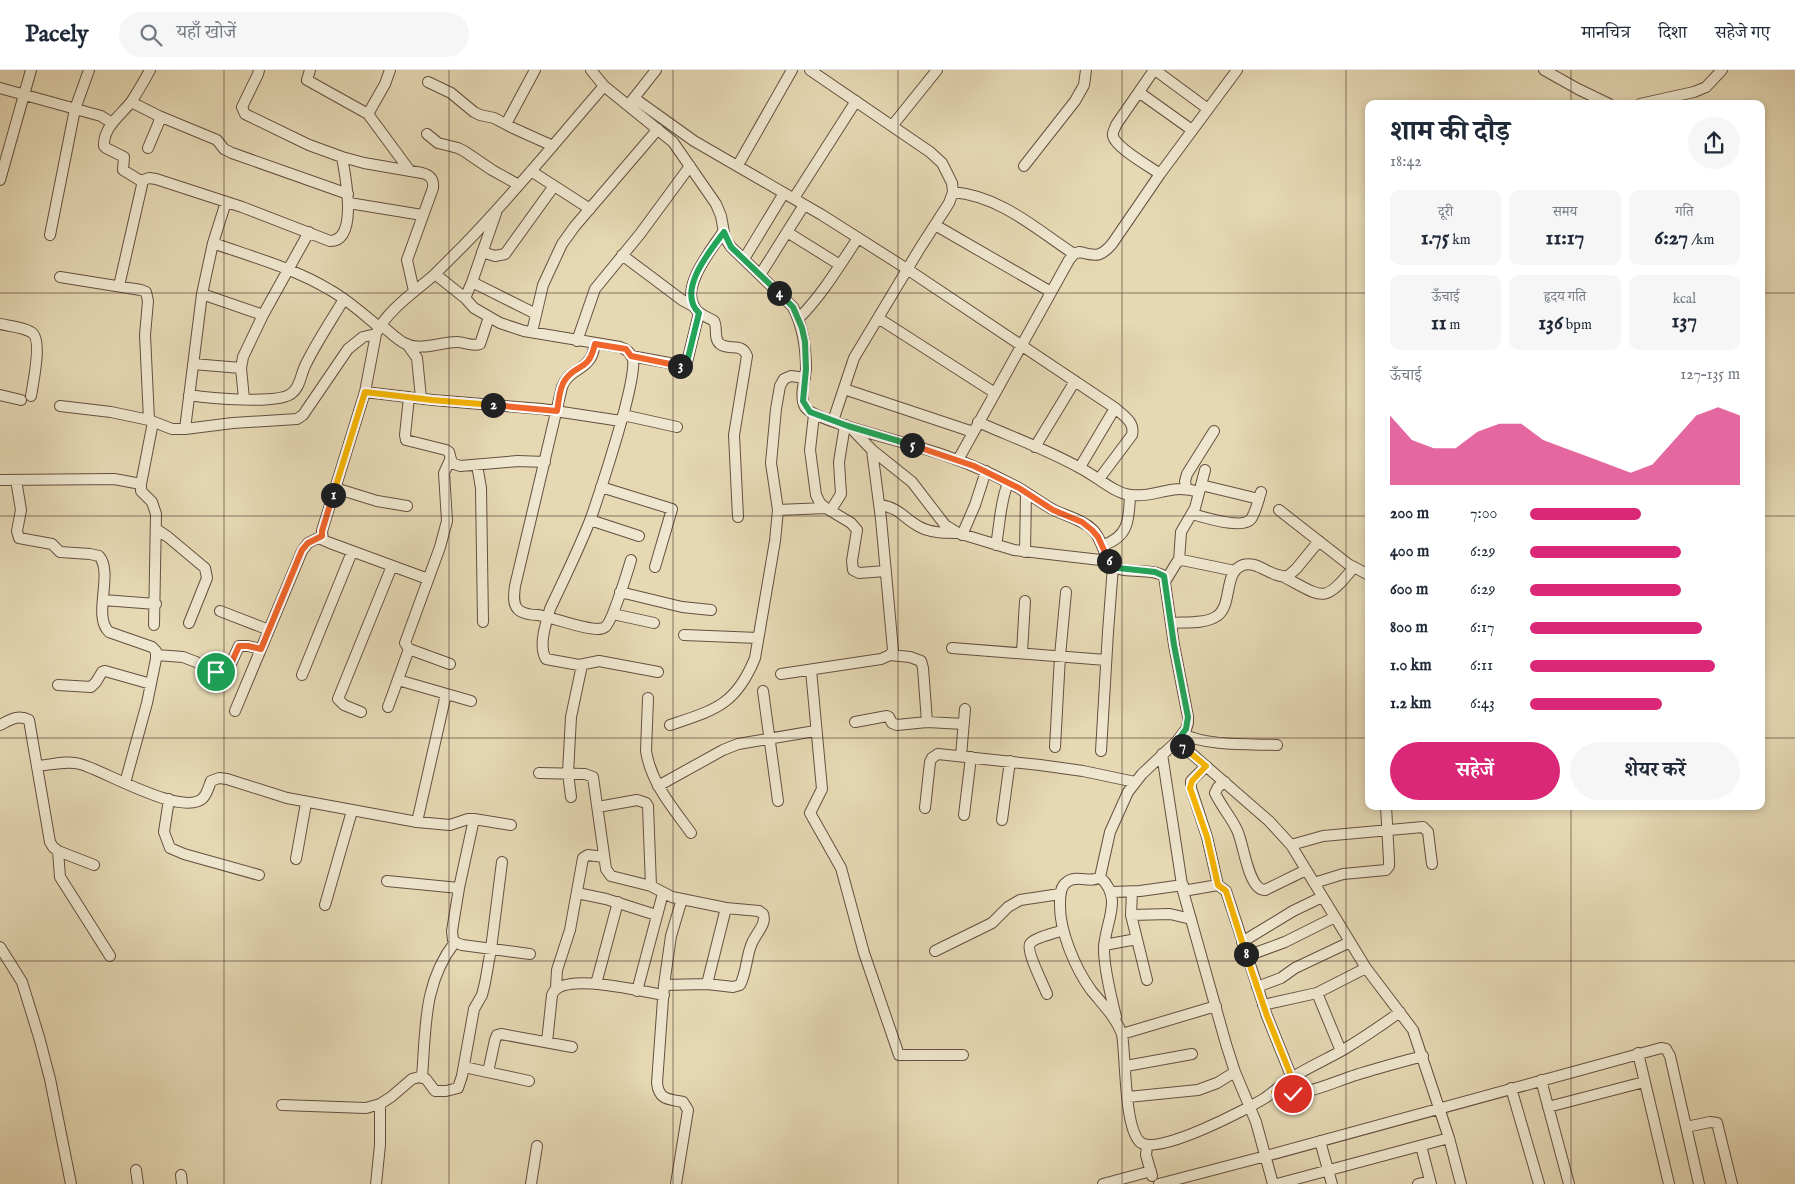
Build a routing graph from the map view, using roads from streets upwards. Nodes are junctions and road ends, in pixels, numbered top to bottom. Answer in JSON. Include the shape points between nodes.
{"nodes":[{"id":1,"x":31,"y":70,"type":"edge"},
{"id":2,"x":89,"y":70,"type":"edge"},
{"id":3,"x":150,"y":70,"type":"edge"},
{"id":4,"x":259,"y":70,"type":"edge"},
{"id":5,"x":310,"y":70,"type":"edge"},
{"id":6,"x":390,"y":70,"type":"edge"},
{"id":7,"x":535,"y":70,"type":"edge"},
{"id":8,"x":591,"y":70,"type":"edge"},
{"id":9,"x":656,"y":70,"type":"edge"},
{"id":10,"x":792,"y":70,"type":"edge"},
{"id":11,"x":810,"y":70,"type":"edge"},
{"id":12,"x":937,"y":70,"type":"edge"},
{"id":13,"x":1086,"y":70,"type":"edge"},
{"id":14,"x":1155,"y":70,"type":"edge"},
{"id":15,"x":1237,"y":70,"type":"edge"},
{"id":16,"x":1544,"y":70,"type":"edge"},
{"id":17,"x":1722,"y":70,"type":"edge"},
{"id":18,"x":428,"y":82,"type":"dead end"},
{"id":19,"x":604,"y":86,"type":"junction"},
{"id":20,"x":0,"y":88,"type":"edge"},
{"id":21,"x":1140,"y":93,"type":"junction"},
{"id":22,"x":23,"y":95,"type":"junction"},
{"id":23,"x":1601,"y":100,"type":"edge"},
{"id":24,"x":1658,"y":100,"type":"edge"},
{"id":25,"x":856,"y":101,"type":"junction"},
{"id":26,"x":131,"y":102,"type":"junction"},
{"id":27,"x":631,"y":102,"type":"junction"},
{"id":28,"x":1208,"y":108,"type":"junction"},
{"id":29,"x":75,"y":110,"type":"junction"},
{"id":30,"x":368,"y":114,"type":"junction"},
{"id":31,"x":159,"y":116,"type":"junction"},
{"id":32,"x":112,"y":122,"type":"junction"},
{"id":33,"x":506,"y":124,"type":"junction"},
{"id":34,"x":892,"y":126,"type":"junction"},
{"id":35,"x":658,"y":129,"type":"junction"},
{"id":36,"x":1192,"y":130,"type":"junction"},
{"id":37,"x":426,"y":134,"type":"dead end"},
{"id":38,"x":553,"y":146,"type":"junction"},
{"id":39,"x":148,"y":148,"type":"dead end"},
{"id":40,"x":342,"y":157,"type":"junction"},
{"id":41,"x":738,"y":165,"type":"junction"},
{"id":42,"x":690,"y":166,"type":"junction"},
{"id":43,"x":1024,"y":166,"type":"dead end"},
{"id":44,"x":410,"y":171,"type":"junction"},
{"id":45,"x":531,"y":171,"type":"junction"},
{"id":46,"x":1160,"y":174,"type":"junction"},
{"id":47,"x":0,"y":180,"type":"edge"},
{"id":48,"x":141,"y":181,"type":"junction"},
{"id":49,"x":519,"y":185,"type":"junction"},
{"id":50,"x":554,"y":186,"type":"junction"},
{"id":51,"x":953,"y":192,"type":"junction"},
{"id":52,"x":784,"y":193,"type":"junction"},
{"id":53,"x":348,"y":198,"type":"junction"},
{"id":54,"x":794,"y":198,"type":"junction"},
{"id":55,"x":226,"y":202,"type":"junction"},
{"id":56,"x":804,"y":205,"type":"junction"},
{"id":57,"x":499,"y":206,"type":"junction"},
{"id":58,"x":590,"y":209,"type":"junction"},
{"id":59,"x":422,"y":215,"type":"junction"},
{"id":60,"x":935,"y":225,"type":"junction"},
{"id":61,"x":309,"y":232,"type":"junction"},
{"id":62,"x":724,"y":232,"type":"junction"},
{"id":63,"x":787,"y":232,"type":"junction"},
{"id":64,"x":50,"y":235,"type":"dead end"},
{"id":65,"x":858,"y":238,"type":"junction"},
{"id":66,"x":213,"y":243,"type":"junction"},
{"id":67,"x":482,"y":252,"type":"junction"},
{"id":68,"x":1074,"y":254,"type":"junction"},
{"id":69,"x":622,"y":255,"type":"junction"},
{"id":70,"x":744,"y":259,"type":"junction"},
{"id":71,"x":840,"y":265,"type":"junction"},
{"id":72,"x":907,"y":269,"type":"junction"},
{"id":73,"x":288,"y":270,"type":"junction"},
{"id":74,"x":435,"y":274,"type":"junction"},
{"id":75,"x":760,"y":275,"type":"junction"},
{"id":76,"x":60,"y":277,"type":"dead end"},
{"id":77,"x":472,"y":282,"type":"junction"},
{"id":78,"x":118,"y":286,"type":"junction"},
{"id":79,"x":414,"y":292,"type":"junction"},
{"id":80,"x":1051,"y":292,"type":"junction"},
{"id":81,"x":202,"y":294,"type":"junction"},
{"id":82,"x":465,"y":298,"type":"junction"},
{"id":83,"x":344,"y":299,"type":"junction"},
{"id":84,"x":696,"y":309,"type":"junction"},
{"id":85,"x":536,"y":314,"type":"junction"},
{"id":86,"x":264,"y":315,"type":"junction"},
{"id":87,"x":490,"y":317,"type":"junction"},
{"id":88,"x":799,"y":318,"type":"junction"},
{"id":89,"x":878,"y":318,"type":"junction"},
{"id":90,"x":0,"y":324,"type":"edge"},
{"id":91,"x":379,"y":328,"type":"junction"},
{"id":92,"x":532,"y":332,"type":"junction"},
{"id":93,"x":577,"y":341,"type":"junction"},
{"id":94,"x":408,"y":344,"type":"junction"},
{"id":95,"x":595,"y":344,"type":"junction"},
{"id":96,"x":1021,"y":346,"type":"junction"},
{"id":97,"x":631,"y":356,"type":"junction"},
{"id":98,"x":193,"y":364,"type":"junction"},
{"id":99,"x":241,"y":368,"type":"junction"},
{"id":100,"x":805,"y":378,"type":"junction"},
{"id":101,"x":1075,"y":382,"type":"junction"},
{"id":102,"x":844,"y":389,"type":"junction"},
{"id":103,"x":365,"y":392,"type":"junction"},
{"id":104,"x":995,"y":393,"type":"junction"},
{"id":105,"x":0,"y":395,"type":"edge"},
{"id":106,"x":31,"y":396,"type":"dead end"},
{"id":107,"x":189,"y":396,"type":"junction"},
{"id":108,"x":410,"y":397,"type":"junction"},
{"id":109,"x":422,"y":398,"type":"junction"},
{"id":110,"x":244,"y":399,"type":"junction"},
{"id":111,"x":21,"y":400,"type":"dead end"},
{"id":112,"x":60,"y":406,"type":"dead end"},
{"id":113,"x":1115,"y":408,"type":"junction"},
{"id":114,"x":557,"y":411,"type":"junction"},
{"id":115,"x":814,"y":415,"type":"junction"},
{"id":116,"x":622,"y":418,"type":"junction"},
{"id":117,"x":151,"y":421,"type":"junction"},
{"id":118,"x":833,"y":421,"type":"junction"},
{"id":119,"x":847,"y":426,"type":"junction"},
{"id":120,"x":677,"y":427,"type":"dead end"},
{"id":121,"x":976,"y":427,"type":"junction"},
{"id":122,"x":185,"y":429,"type":"junction"},
{"id":123,"x":1214,"y":431,"type":"dead end"},
{"id":124,"x":1035,"y":447,"type":"junction"},
{"id":125,"x":872,"y":450,"type":"junction"},
{"id":126,"x":450,"y":460,"type":"junction"},
{"id":127,"x":958,"y":460,"type":"junction"},
{"id":128,"x":544,"y":462,"type":"junction"},
{"id":129,"x":477,"y":465,"type":"junction"},
{"id":130,"x":1080,"y":467,"type":"junction"},
{"id":131,"x":1205,"y":470,"type":"dead end"},
{"id":132,"x":986,"y":471,"type":"junction"},
{"id":133,"x":1099,"y":479,"type":"junction"},
{"id":134,"x":0,"y":480,"type":"edge"},
{"id":135,"x":16,"y":480,"type":"junction"},
{"id":136,"x":1008,"y":483,"type":"junction"},
{"id":137,"x":141,"y":484,"type":"junction"},
{"id":138,"x":601,"y":487,"type":"junction"},
{"id":139,"x":335,"y":488,"type":"junction"},
{"id":140,"x":1186,"y":488,"type":"junction"},
{"id":141,"x":1200,"y":488,"type":"junction"},
{"id":142,"x":1026,"y":493,"type":"junction"},
{"id":143,"x":1130,"y":495,"type":"junction"},
{"id":144,"x":880,"y":505,"type":"junction"},
{"id":145,"x":407,"y":506,"type":"dead end"},
{"id":146,"x":828,"y":509,"type":"junction"},
{"id":147,"x":778,"y":510,"type":"junction"},
{"id":148,"x":1279,"y":510,"type":"dead end"},
{"id":149,"x":1192,"y":514,"type":"junction"},
{"id":150,"x":738,"y":517,"type":"dead end"},
{"id":151,"x":590,"y":520,"type":"junction"},
{"id":152,"x":156,"y":529,"type":"junction"},
{"id":153,"x":960,"y":534,"type":"junction"},
{"id":154,"x":322,"y":536,"type":"junction"},
{"id":155,"x":639,"y":536,"type":"dead end"},
{"id":156,"x":1319,"y":541,"type":"junction"},
{"id":157,"x":996,"y":545,"type":"junction"},
{"id":158,"x":1103,"y":545,"type":"junction"},
{"id":159,"x":352,"y":552,"type":"junction"},
{"id":160,"x":1025,"y":552,"type":"junction"},
{"id":161,"x":631,"y":560,"type":"dead end"},
{"id":162,"x":1179,"y":560,"type":"junction"},
{"id":163,"x":1111,"y":564,"type":"junction"},
{"id":164,"x":392,"y":566,"type":"junction"},
{"id":165,"x":655,"y":567,"type":"dead end"},
{"id":166,"x":1354,"y":567,"type":"junction"},
{"id":167,"x":886,"y":571,"type":"junction"},
{"id":168,"x":1235,"y":571,"type":"junction"},
{"id":169,"x":1365,"y":573,"type":"edge"},
{"id":170,"x":1284,"y":577,"type":"junction"},
{"id":171,"x":428,"y":580,"type":"junction"},
{"id":172,"x":1166,"y":580,"type":"junction"},
{"id":173,"x":620,"y":592,"type":"junction"},
{"id":174,"x":1066,"y":592,"type":"dead end"},
{"id":175,"x":103,"y":600,"type":"junction"},
{"id":176,"x":1025,"y":602,"type":"dead end"},
{"id":177,"x":156,"y":604,"type":"junction"},
{"id":178,"x":711,"y":610,"type":"dead end"},
{"id":179,"x":220,"y":611,"type":"dead end"},
{"id":180,"x":613,"y":614,"type":"junction"},
{"id":181,"x":548,"y":617,"type":"junction"},
{"id":182,"x":483,"y":622,"type":"dead end"},
{"id":183,"x":189,"y":623,"type":"dead end"},
{"id":184,"x":654,"y":623,"type":"dead end"},
{"id":185,"x":1171,"y":623,"type":"junction"},
{"id":186,"x":154,"y":625,"type":"dead end"},
{"id":187,"x":269,"y":630,"type":"junction"},
{"id":188,"x":684,"y":635,"type":"dead end"},
{"id":189,"x":758,"y":638,"type":"junction"},
{"id":190,"x":409,"y":648,"type":"junction"},
{"id":191,"x":952,"y":648,"type":"dead end"},
{"id":192,"x":261,"y":649,"type":"junction"},
{"id":193,"x":1022,"y":652,"type":"junction"},
{"id":194,"x":157,"y":655,"type":"junction"},
{"id":195,"x":890,"y":655,"type":"junction"},
{"id":196,"x":1060,"y":656,"type":"junction"},
{"id":197,"x":1106,"y":660,"type":"junction"},
{"id":198,"x":450,"y":664,"type":"dead end"},
{"id":199,"x":582,"y":665,"type":"junction"},
{"id":200,"x":811,"y":670,"type":"junction"},
{"id":201,"x":658,"y":672,"type":"dead end"},
{"id":202,"x":781,"y":674,"type":"dead end"},
{"id":203,"x":302,"y":675,"type":"dead end"},
{"id":204,"x":398,"y":680,"type":"junction"},
{"id":205,"x":152,"y":684,"type":"junction"},
{"id":206,"x":58,"y":685,"type":"dead end"},
{"id":207,"x":763,"y":691,"type":"dead end"},
{"id":208,"x":446,"y":694,"type":"junction"},
{"id":209,"x":648,"y":698,"type":"dead end"},
{"id":210,"x":471,"y":701,"type":"dead end"},
{"id":211,"x":388,"y":707,"type":"dead end"},
{"id":212,"x":965,"y":709,"type":"dead end"},
{"id":213,"x":235,"y":711,"type":"dead end"},
{"id":214,"x":361,"y":712,"type":"dead end"},
{"id":215,"x":855,"y":722,"type":"dead end"},
{"id":216,"x":927,"y":722,"type":"junction"},
{"id":217,"x":670,"y":724,"type":"dead end"},
{"id":218,"x":964,"y":724,"type":"junction"},
{"id":219,"x":0,"y":725,"type":"edge"},
{"id":220,"x":816,"y":731,"type":"junction"},
{"id":221,"x":769,"y":738,"type":"junction"},
{"id":222,"x":1180,"y":738,"type":"junction"},
{"id":223,"x":1277,"y":745,"type":"dead end"},
{"id":224,"x":1055,"y":747,"type":"dead end"},
{"id":225,"x":1101,"y":751,"type":"dead end"},
{"id":226,"x":1162,"y":754,"type":"junction"},
{"id":227,"x":966,"y":756,"type":"junction"},
{"id":228,"x":1010,"y":761,"type":"junction"},
{"id":229,"x":38,"y":766,"type":"junction"},
{"id":230,"x":1206,"y":766,"type":"junction"},
{"id":231,"x":539,"y":773,"type":"dead end"},
{"id":232,"x":568,"y":773,"type":"junction"},
{"id":233,"x":1134,"y":782,"type":"junction"},
{"id":234,"x":1224,"y":782,"type":"junction"},
{"id":235,"x":125,"y":783,"type":"junction"},
{"id":236,"x":658,"y":786,"type":"junction"},
{"id":237,"x":571,"y":797,"type":"dead end"},
{"id":238,"x":169,"y":799,"type":"junction"},
{"id":239,"x":778,"y":801,"type":"dead end"},
{"id":240,"x":306,"y":803,"type":"junction"},
{"id":241,"x":598,"y":808,"type":"junction"},
{"id":242,"x":925,"y":808,"type":"dead end"},
{"id":243,"x":1386,"y":810,"type":"edge"},
{"id":244,"x":352,"y":811,"type":"junction"},
{"id":245,"x":964,"y":815,"type":"dead end"},
{"id":246,"x":474,"y":819,"type":"junction"},
{"id":247,"x":1002,"y":820,"type":"dead end"},
{"id":248,"x":417,"y":822,"type":"junction"},
{"id":249,"x":511,"y":825,"type":"dead end"},
{"id":250,"x":1387,"y":830,"type":"junction"},
{"id":251,"x":691,"y":833,"type":"dead end"},
{"id":252,"x":1291,"y":845,"type":"junction"},
{"id":253,"x":58,"y":850,"type":"junction"},
{"id":254,"x":604,"y":857,"type":"junction"},
{"id":255,"x":296,"y":858,"type":"dead end"},
{"id":256,"x":502,"y":862,"type":"dead end"},
{"id":257,"x":1432,"y":864,"type":"dead end"},
{"id":258,"x":94,"y":865,"type":"dead end"},
{"id":259,"x":1306,"y":870,"type":"junction"},
{"id":260,"x":259,"y":875,"type":"dead end"},
{"id":261,"x":1100,"y":877,"type":"junction"},
{"id":262,"x":387,"y":881,"type":"dead end"},
{"id":263,"x":1314,"y":884,"type":"junction"},
{"id":264,"x":1218,"y":885,"type":"junction"},
{"id":265,"x":651,"y":886,"type":"junction"},
{"id":266,"x":459,"y":888,"type":"junction"},
{"id":267,"x":1183,"y":888,"type":"junction"},
{"id":268,"x":1112,"y":892,"type":"junction"},
{"id":269,"x":1132,"y":892,"type":"junction"},
{"id":270,"x":576,"y":893,"type":"junction"},
{"id":271,"x":663,"y":893,"type":"junction"},
{"id":272,"x":1060,"y":894,"type":"junction"},
{"id":273,"x":1322,"y":897,"type":"junction"},
{"id":274,"x":682,"y":899,"type":"junction"},
{"id":275,"x":618,"y":902,"type":"junction"},
{"id":276,"x":325,"y":905,"type":"dead end"},
{"id":277,"x":726,"y":908,"type":"junction"},
{"id":278,"x":656,"y":915,"type":"junction"},
{"id":279,"x":1131,"y":915,"type":"junction"},
{"id":280,"x":1335,"y":917,"type":"junction"},
{"id":281,"x":1191,"y":919,"type":"junction"},
{"id":282,"x":1063,"y":930,"type":"junction"},
{"id":283,"x":1137,"y":939,"type":"junction"},
{"id":284,"x":455,"y":942,"type":"junction"},
{"id":285,"x":1242,"y":942,"type":"junction"},
{"id":286,"x":1350,"y":942,"type":"junction"},
{"id":287,"x":1104,"y":945,"type":"junction"},
{"id":288,"x":0,"y":948,"type":"edge"},
{"id":289,"x":491,"y":949,"type":"junction"},
{"id":290,"x":935,"y":951,"type":"dead end"},
{"id":291,"x":530,"y":954,"type":"dead end"},
{"id":292,"x":110,"y":956,"type":"dead end"},
{"id":293,"x":1247,"y":956,"type":"junction"},
{"id":294,"x":1366,"y":968,"type":"junction"},
{"id":295,"x":1147,"y":980,"type":"dead end"},
{"id":296,"x":596,"y":984,"type":"junction"},
{"id":297,"x":707,"y":984,"type":"junction"},
{"id":298,"x":556,"y":988,"type":"junction"},
{"id":299,"x":1257,"y":988,"type":"junction"},
{"id":300,"x":664,"y":990,"type":"junction"},
{"id":301,"x":637,"y":991,"type":"junction"},
{"id":302,"x":1317,"y":993,"type":"junction"},
{"id":303,"x":1047,"y":994,"type":"dead end"},
{"id":304,"x":1216,"y":1006,"type":"junction"},
{"id":305,"x":1263,"y":1006,"type":"junction"},
{"id":306,"x":1400,"y":1012,"type":"junction"},
{"id":307,"x":1118,"y":1022,"type":"junction"},
{"id":308,"x":1122,"y":1034,"type":"junction"},
{"id":309,"x":547,"y":1042,"type":"junction"},
{"id":310,"x":572,"y":1047,"type":"dead end"},
{"id":311,"x":1341,"y":1051,"type":"junction"},
{"id":312,"x":1638,"y":1053,"type":"junction"},
{"id":313,"x":1192,"y":1054,"type":"dead end"},
{"id":314,"x":962,"y":1055,"type":"dead end"},
{"id":315,"x":1423,"y":1056,"type":"junction"},
{"id":316,"x":1126,"y":1066,"type":"junction"},
{"id":317,"x":464,"y":1067,"type":"junction"},
{"id":318,"x":488,"y":1072,"type":"junction"},
{"id":319,"x":1235,"y":1072,"type":"junction"},
{"id":320,"x":422,"y":1077,"type":"junction"},
{"id":321,"x":1292,"y":1078,"type":"junction"},
{"id":322,"x":1541,"y":1080,"type":"junction"},
{"id":323,"x":529,"y":1081,"type":"dead end"},
{"id":324,"x":1644,"y":1082,"type":"junction"},
{"id":325,"x":1511,"y":1088,"type":"junction"},
{"id":326,"x":1274,"y":1092,"type":"junction"},
{"id":327,"x":1128,"y":1097,"type":"junction"},
{"id":328,"x":380,"y":1104,"type":"junction"},
{"id":329,"x":282,"y":1105,"type":"dead end"},
{"id":330,"x":1250,"y":1106,"type":"junction"},
{"id":331,"x":1440,"y":1107,"type":"junction"},
{"id":332,"x":1548,"y":1107,"type":"junction"},
{"id":333,"x":1686,"y":1127,"type":"junction"},
{"id":334,"x":1449,"y":1138,"type":"junction"},
{"id":335,"x":1320,"y":1141,"type":"junction"},
{"id":336,"x":537,"y":1146,"type":"dead end"},
{"id":337,"x":1147,"y":1146,"type":"junction"},
{"id":338,"x":1421,"y":1146,"type":"junction"},
{"id":339,"x":1266,"y":1156,"type":"junction"},
{"id":340,"x":136,"y":1170,"type":"dead end"},
{"id":341,"x":1328,"y":1170,"type":"junction"},
{"id":342,"x":1150,"y":1171,"type":"junction"},
{"id":343,"x":1303,"y":1181,"type":"edge"},
{"id":344,"x":1431,"y":1182,"type":"edge"},
{"id":345,"x":71,"y":1184,"type":"edge"},
{"id":346,"x":138,"y":1184,"type":"edge"},
{"id":347,"x":376,"y":1184,"type":"edge"},
{"id":348,"x":531,"y":1184,"type":"edge"},
{"id":349,"x":676,"y":1184,"type":"edge"},
{"id":350,"x":1103,"y":1184,"type":"edge"},
{"id":351,"x":1157,"y":1184,"type":"edge"},
{"id":352,"x":1273,"y":1184,"type":"edge"},
{"id":353,"x":1277,"y":1184,"type":"edge"},
{"id":354,"x":1332,"y":1184,"type":"edge"},
{"id":355,"x":1418,"y":1184,"type":"edge"},
{"id":356,"x":1461,"y":1184,"type":"edge"},
{"id":357,"x":1539,"y":1184,"type":"edge"},
{"id":358,"x":1569,"y":1184,"type":"edge"},
{"id":359,"x":1669,"y":1184,"type":"edge"},
{"id":360,"x":1699,"y":1184,"type":"edge"},
{"id":361,"x":1732,"y":1184,"type":"edge"}],
"edges":[{"from":1,"to":22,"type":"street"},
{"from":2,"to":29,"type":"street"},
{"from":3,"to":26,"type":"street"},
{"from":4,"to":40,"type":"street","via":[[242,107],[245,114]]},
{"from":5,"to":30,"type":"street","via":[[307,80]]},
{"from":6,"to":30,"type":"street"},
{"from":7,"to":33,"type":"street"},
{"from":8,"to":19,"type":"street"},
{"from":9,"to":27,"type":"street"},
{"from":10,"to":41,"type":"street"},
{"from":11,"to":25,"type":"street"},
{"from":12,"to":34,"type":"street"},
{"from":13,"to":43,"type":"street","via":[[1081,92]]},
{"from":14,"to":21,"type":"street"},
{"from":14,"to":28,"type":"street"},
{"from":15,"to":28,"type":"street"},
{"from":16,"to":23,"type":"street"},
{"from":17,"to":24,"type":"street","via":[[1706,87]]},
{"from":18,"to":33,"type":"street","via":[[450,93],[474,112]]},
{"from":19,"to":27,"type":"street"},
{"from":19,"to":38,"type":"street"},
{"from":20,"to":22,"type":"street"},
{"from":21,"to":36,"type":"street"},
{"from":21,"to":46,"type":"street","via":[[1116,125],[1113,137]]},
{"from":22,"to":29,"type":"street"},
{"from":22,"to":47,"type":"street"},
{"from":25,"to":34,"type":"street"},
{"from":25,"to":54,"type":"street"},
{"from":26,"to":31,"type":"street"},
{"from":26,"to":32,"type":"street"},
{"from":27,"to":35,"type":"street"},
{"from":27,"to":41,"type":"street"},
{"from":28,"to":36,"type":"street"},
{"from":29,"to":32,"type":"street"},
{"from":29,"to":64,"type":"street"},
{"from":30,"to":44,"type":"street"},
{"from":31,"to":39,"type":"street"},
{"from":31,"to":53,"type":"street","via":[[217,140],[232,153]]},
{"from":32,"to":48,"type":"street","via":[[104,146],[122,155],[123,170]]},
{"from":33,"to":38,"type":"street"},
{"from":34,"to":51,"type":"street","via":[[942,162]]},
{"from":35,"to":42,"type":"street","via":[[673,142]]},
{"from":35,"to":58,"type":"street"},
{"from":36,"to":46,"type":"street"},
{"from":37,"to":49,"type":"street","via":[[438,143],[458,148]]},
{"from":38,"to":45,"type":"street"},
{"from":40,"to":44,"type":"street"},
{"from":40,"to":53,"type":"street"},
{"from":41,"to":52,"type":"street"},
{"from":42,"to":62,"type":"street","via":[[716,204]]},
{"from":42,"to":69,"type":"street"},
{"from":44,"to":59,"type":"street","via":[[428,174],[433,182]]},
{"from":45,"to":49,"type":"street"},
{"from":45,"to":50,"type":"street"},
{"from":46,"to":68,"type":"street","via":[[1105,252]]},
{"from":48,"to":55,"type":"street","via":[[156,178]]},
{"from":48,"to":78,"type":"street"},
{"from":49,"to":57,"type":"street"},
{"from":50,"to":58,"type":"street"},
{"from":50,"to":67,"type":"street","via":[[505,254],[495,256]]},
{"from":51,"to":60,"type":"street"},
{"from":51,"to":68,"type":"street","via":[[993,201]]},
{"from":52,"to":54,"type":"street"},
{"from":52,"to":70,"type":"street"},
{"from":53,"to":59,"type":"street"},
{"from":53,"to":61,"type":"street","via":[[345,226],[340,238],[330,241]]},
{"from":54,"to":56,"type":"street"},
{"from":55,"to":61,"type":"street"},
{"from":55,"to":66,"type":"street"},
{"from":56,"to":63,"type":"street"},
{"from":56,"to":65,"type":"street"},
{"from":57,"to":67,"type":"street"},
{"from":57,"to":74,"type":"street"},
{"from":58,"to":85,"type":"street","via":[[562,244],[543,285]]},
{"from":59,"to":79,"type":"street","via":[[407,260]]},
{"from":60,"to":72,"type":"street"},
{"from":60,"to":80,"type":"street"},
{"from":61,"to":73,"type":"street"},
{"from":62,"to":70,"type":"street","via":[[731,247]]},
{"from":62,"to":84,"type":"street","via":[[697,271],[692,287]]},
{"from":63,"to":71,"type":"street"},
{"from":63,"to":75,"type":"street"},
{"from":65,"to":71,"type":"street"},
{"from":65,"to":72,"type":"street"},
{"from":66,"to":73,"type":"street"},
{"from":66,"to":81,"type":"street"},
{"from":67,"to":77,"type":"street"},
{"from":68,"to":80,"type":"street"},
{"from":69,"to":84,"type":"street"},
{"from":69,"to":93,"type":"street","via":[[595,289]]},
{"from":70,"to":75,"type":"street"},
{"from":71,"to":88,"type":"street"},
{"from":72,"to":89,"type":"street"},
{"from":72,"to":96,"type":"street"},
{"from":73,"to":83,"type":"street"},
{"from":73,"to":86,"type":"street"},
{"from":74,"to":79,"type":"street"},
{"from":74,"to":82,"type":"street"},
{"from":75,"to":88,"type":"street","via":[[793,307]]},
{"from":76,"to":78,"type":"street"},
{"from":77,"to":82,"type":"street"},
{"from":77,"to":85,"type":"street"},
{"from":78,"to":117,"type":"street","via":[[141,290],[148,296],[145,335]]},
{"from":79,"to":91,"type":"street"},
{"from":80,"to":96,"type":"street"},
{"from":81,"to":86,"type":"street"},
{"from":81,"to":98,"type":"street"},
{"from":82,"to":87,"type":"street","via":[[474,308]]},
{"from":83,"to":91,"type":"street"},
{"from":83,"to":110,"type":"street","via":[[304,367],[294,392],[285,397]]},
{"from":84,"to":97,"type":"street","via":[[686,366]]},
{"from":84,"to":150,"type":"street","via":[[714,321],[720,344],[740,347],[747,356],[734,434]]},
{"from":85,"to":92,"type":"street"},
{"from":86,"to":99,"type":"street","via":[[246,350]]},
{"from":87,"to":92,"type":"street"},
{"from":87,"to":94,"type":"street","via":[[477,345],[456,342]]},
{"from":88,"to":100,"type":"street","via":[[805,342]]},
{"from":89,"to":102,"type":"street","via":[[854,358]]},
{"from":89,"to":104,"type":"street"},
{"from":90,"to":106,"type":"street","via":[[31,332],[36,337]]},
{"from":91,"to":94,"type":"street"},
{"from":91,"to":103,"type":"street"},
{"from":91,"to":122,"type":"street","via":[[348,349],[301,417]]},
{"from":92,"to":93,"type":"street"},
{"from":93,"to":95,"type":"street"},
{"from":94,"to":109,"type":"street","via":[[417,358]]},
{"from":95,"to":97,"type":"street","via":[[626,349]]},
{"from":95,"to":114,"type":"street","via":[[590,360],[564,381]]},
{"from":96,"to":101,"type":"street"},
{"from":96,"to":104,"type":"street"},
{"from":97,"to":116,"type":"street","via":[[632,369]]},
{"from":98,"to":99,"type":"street"},
{"from":98,"to":107,"type":"street"},
{"from":99,"to":110,"type":"street"},
{"from":100,"to":115,"type":"street","via":[[803,401]]},
{"from":100,"to":147,"type":"street","via":[[791,376],[784,379],[779,394],[771,462]]},
{"from":101,"to":113,"type":"street"},
{"from":101,"to":124,"type":"street"},
{"from":102,"to":118,"type":"street"},
{"from":102,"to":121,"type":"street"},
{"from":103,"to":108,"type":"street"},
{"from":103,"to":139,"type":"street"},
{"from":104,"to":121,"type":"street"},
{"from":105,"to":111,"type":"street"},
{"from":107,"to":110,"type":"street"},
{"from":107,"to":122,"type":"street"},
{"from":108,"to":109,"type":"street"},
{"from":108,"to":126,"type":"street","via":[[406,440],[446,450]]},
{"from":109,"to":114,"type":"street"},
{"from":112,"to":117,"type":"street"},
{"from":113,"to":130,"type":"street"},
{"from":113,"to":133,"type":"street","via":[[1132,424],[1132,435]]},
{"from":114,"to":116,"type":"street"},
{"from":114,"to":128,"type":"street"},
{"from":115,"to":118,"type":"street"},
{"from":115,"to":146,"type":"street","via":[[810,450],[816,495]]},
{"from":116,"to":120,"type":"street"},
{"from":116,"to":138,"type":"street"},
{"from":117,"to":122,"type":"street","via":[[172,429]]},
{"from":117,"to":137,"type":"street"},
{"from":118,"to":119,"type":"street"},
{"from":119,"to":125,"type":"street"},
{"from":119,"to":127,"type":"street"},
{"from":119,"to":146,"type":"street","via":[[839,462],[841,494]]},
{"from":121,"to":124,"type":"street"},
{"from":121,"to":127,"type":"street"},
{"from":123,"to":140,"type":"street","via":[[1187,474]]},
{"from":124,"to":130,"type":"street"},
{"from":125,"to":144,"type":"street"},
{"from":125,"to":153,"type":"street","via":[[912,482],[945,524]]},
{"from":126,"to":129,"type":"street","via":[[460,466]]},
{"from":126,"to":171,"type":"street","via":[[444,473],[447,521]]},
{"from":127,"to":132,"type":"street"},
{"from":128,"to":129,"type":"street"},
{"from":128,"to":181,"type":"street","via":[[514,600],[520,611]]},
{"from":129,"to":182,"type":"street","via":[[481,488]]},
{"from":130,"to":133,"type":"street"},
{"from":131,"to":141,"type":"street"},
{"from":132,"to":136,"type":"street"},
{"from":132,"to":153,"type":"street","via":[[975,505]]},
{"from":133,"to":143,"type":"street"},
{"from":134,"to":135,"type":"street"},
{"from":135,"to":137,"type":"street","via":[[114,480]]},
{"from":135,"to":175,"type":"street","via":[[21,510],[19,538],[52,544],[60,552],[99,556],[104,566]]},
{"from":136,"to":142,"type":"street"},
{"from":136,"to":157,"type":"street"},
{"from":137,"to":152,"type":"street","via":[[141,491],[149,497],[154,508]]},
{"from":138,"to":151,"type":"street"},
{"from":138,"to":165,"type":"street","via":[[672,509]]},
{"from":139,"to":145,"type":"street"},
{"from":139,"to":154,"type":"street"},
{"from":140,"to":141,"type":"street"},
{"from":140,"to":143,"type":"street"},
{"from":141,"to":149,"type":"street"},
{"from":141,"to":149,"type":"street","via":[[1260,496],[1251,518],[1245,523]]},
{"from":142,"to":158,"type":"street","via":[[1087,526]]},
{"from":142,"to":160,"type":"street"},
{"from":143,"to":158,"type":"street","via":[[1126,526],[1116,540]]},
{"from":144,"to":153,"type":"street","via":[[895,508],[923,528]]},
{"from":144,"to":167,"type":"street"},
{"from":146,"to":147,"type":"street"},
{"from":146,"to":167,"type":"street","via":[[857,530],[853,570],[859,573]]},
{"from":147,"to":189,"type":"street"},
{"from":148,"to":156,"type":"street"},
{"from":149,"to":162,"type":"street","via":[[1181,532]]},
{"from":151,"to":155,"type":"street"},
{"from":151,"to":181,"type":"street"},
{"from":152,"to":177,"type":"street"},
{"from":152,"to":183,"type":"street","via":[[205,568],[207,578]]},
{"from":153,"to":157,"type":"street"},
{"from":154,"to":159,"type":"street","via":[[323,540]]},
{"from":154,"to":187,"type":"street","via":[[302,550]]},
{"from":156,"to":166,"type":"street"},
{"from":156,"to":170,"type":"street","via":[[1292,573]]},
{"from":157,"to":160,"type":"street"},
{"from":158,"to":163,"type":"street"},
{"from":159,"to":164,"type":"street"},
{"from":159,"to":203,"type":"street"},
{"from":160,"to":163,"type":"street"},
{"from":161,"to":173,"type":"street"},
{"from":162,"to":168,"type":"street"},
{"from":162,"to":172,"type":"street"},
{"from":163,"to":172,"type":"street","via":[[1123,569],[1160,573]]},
{"from":163,"to":197,"type":"street"},
{"from":164,"to":171,"type":"street"},
{"from":164,"to":214,"type":"street","via":[[338,699]]},
{"from":166,"to":169,"type":"street"},
{"from":166,"to":170,"type":"street","via":[[1334,590],[1321,594]]},
{"from":167,"to":195,"type":"street","via":[[893,643]]},
{"from":168,"to":170,"type":"street","via":[[1244,564],[1251,564]]},
{"from":168,"to":185,"type":"street","via":[[1225,604],[1217,616]]},
{"from":171,"to":190,"type":"street","via":[[406,640]]},
{"from":172,"to":185,"type":"street"},
{"from":173,"to":178,"type":"street"},
{"from":173,"to":180,"type":"street"},
{"from":174,"to":196,"type":"street"},
{"from":175,"to":177,"type":"street"},
{"from":175,"to":194,"type":"street","via":[[105,628],[115,635],[152,647]]},
{"from":176,"to":193,"type":"street"},
{"from":177,"to":186,"type":"street"},
{"from":179,"to":187,"type":"street"},
{"from":180,"to":181,"type":"street","via":[[608,625],[598,629]]},
{"from":180,"to":184,"type":"street"},
{"from":181,"to":199,"type":"street","via":[[543,646],[546,659]]},
{"from":185,"to":222,"type":"street","via":[[1188,717]]},
{"from":187,"to":192,"type":"street"},
{"from":188,"to":189,"type":"street"},
{"from":189,"to":217,"type":"street","via":[[748,676],[727,701],[712,711]]},
{"from":190,"to":198,"type":"street"},
{"from":190,"to":204,"type":"street"},
{"from":191,"to":193,"type":"street"},
{"from":192,"to":194,"type":"street","via":[[239,646],[229,668],[221,673],[183,657]]},
{"from":192,"to":213,"type":"street"},
{"from":193,"to":196,"type":"street"},
{"from":194,"to":205,"type":"street"},
{"from":195,"to":200,"type":"street"},
{"from":195,"to":216,"type":"street","via":[[921,661]]},
{"from":196,"to":197,"type":"street"},
{"from":196,"to":224,"type":"street"},
{"from":197,"to":225,"type":"street"},
{"from":199,"to":201,"type":"street","via":[[599,661]]},
{"from":199,"to":232,"type":"street","via":[[571,717]]},
{"from":200,"to":202,"type":"street"},
{"from":200,"to":220,"type":"street"},
{"from":204,"to":208,"type":"street"},
{"from":204,"to":211,"type":"street"},
{"from":205,"to":206,"type":"street","via":[[105,671],[91,687]]},
{"from":205,"to":235,"type":"street"},
{"from":207,"to":221,"type":"street"},
{"from":208,"to":210,"type":"street"},
{"from":208,"to":248,"type":"street"},
{"from":209,"to":236,"type":"street","via":[[646,751]]},
{"from":212,"to":218,"type":"street"},
{"from":215,"to":216,"type":"street","via":[[887,716],[897,725]]},
{"from":216,"to":218,"type":"street"},
{"from":218,"to":227,"type":"street"},
{"from":219,"to":229,"type":"street","via":[[15,717],[29,720]]},
{"from":220,"to":221,"type":"street"},
{"from":220,"to":314,"type":"street","via":[[822,789],[810,813],[841,868],[864,953],[899,1055]]},
{"from":221,"to":236,"type":"street","via":[[723,750]]},
{"from":221,"to":239,"type":"street"},
{"from":222,"to":223,"type":"street"},
{"from":222,"to":226,"type":"street"},
{"from":222,"to":230,"type":"street"},
{"from":226,"to":233,"type":"street"},
{"from":226,"to":267,"type":"street"},
{"from":227,"to":228,"type":"street"},
{"from":227,"to":242,"type":"street","via":[[938,754],[932,758]]},
{"from":227,"to":245,"type":"street"},
{"from":228,"to":233,"type":"street"},
{"from":228,"to":247,"type":"street"},
{"from":229,"to":235,"type":"street","via":[[77,763]]},
{"from":229,"to":253,"type":"street","via":[[50,842]]},
{"from":230,"to":234,"type":"street"},
{"from":230,"to":264,"type":"street","via":[[1190,788]]},
{"from":231,"to":232,"type":"street"},
{"from":232,"to":237,"type":"street"},
{"from":232,"to":241,"type":"street","via":[[594,777]]},
{"from":233,"to":261,"type":"street","via":[[1110,832]]},
{"from":234,"to":252,"type":"street","via":[[1277,828]]},
{"from":234,"to":259,"type":"street","via":[[1215,794],[1238,832],[1256,886],[1265,890]]},
{"from":235,"to":238,"type":"street"},
{"from":236,"to":251,"type":"street"},
{"from":238,"to":240,"type":"street","via":[[198,801],[204,798],[211,781],[227,778]]},
{"from":238,"to":260,"type":"street","via":[[164,832],[170,848]]},
{"from":240,"to":244,"type":"street"},
{"from":240,"to":255,"type":"street"},
{"from":241,"to":254,"type":"street"},
{"from":241,"to":265,"type":"street","via":[[637,800],[646,803]]},
{"from":243,"to":250,"type":"street"},
{"from":244,"to":248,"type":"street"},
{"from":244,"to":276,"type":"street"},
{"from":246,"to":248,"type":"street","via":[[450,825]]},
{"from":246,"to":249,"type":"street"},
{"from":246,"to":266,"type":"street"},
{"from":250,"to":252,"type":"street","via":[[1323,836]]},
{"from":250,"to":257,"type":"street","via":[[1426,828]]},
{"from":250,"to":263,"type":"street","via":[[1389,860],[1386,870],[1342,874]]},
{"from":252,"to":259,"type":"street"},
{"from":253,"to":258,"type":"street"},
{"from":253,"to":292,"type":"street","via":[[60,877]]},
{"from":254,"to":265,"type":"street","via":[[611,876]]},
{"from":254,"to":270,"type":"street","via":[[588,855],[583,858]]},
{"from":256,"to":289,"type":"street"},
{"from":259,"to":263,"type":"street"},
{"from":261,"to":268,"type":"street"},
{"from":261,"to":272,"type":"street","via":[[1072,879],[1063,886]]},
{"from":262,"to":266,"type":"street"},
{"from":263,"to":273,"type":"street"},
{"from":264,"to":267,"type":"street"},
{"from":264,"to":285,"type":"street","via":[[1226,891]]},
{"from":265,"to":271,"type":"street"},
{"from":266,"to":284,"type":"street","via":[[452,932]]},
{"from":267,"to":269,"type":"street"},
{"from":267,"to":281,"type":"street"},
{"from":268,"to":269,"type":"street"},
{"from":268,"to":287,"type":"street"},
{"from":269,"to":279,"type":"street"},
{"from":270,"to":275,"type":"street"},
{"from":270,"to":298,"type":"street","via":[[570,930],[557,970]]},
{"from":271,"to":274,"type":"street"},
{"from":271,"to":278,"type":"street"},
{"from":272,"to":282,"type":"street"},
{"from":272,"to":290,"type":"street","via":[[1020,900],[992,924]]},
{"from":273,"to":280,"type":"street"},
{"from":273,"to":285,"type":"street"},
{"from":274,"to":277,"type":"street"},
{"from":274,"to":300,"type":"street","via":[[671,936]]},
{"from":275,"to":278,"type":"street"},
{"from":275,"to":296,"type":"street"},
{"from":277,"to":297,"type":"street"},
{"from":277,"to":297,"type":"street","via":[[759,911],[765,918],[752,942],[740,985]]},
{"from":278,"to":301,"type":"street"},
{"from":279,"to":281,"type":"street","via":[[1170,914]]},
{"from":279,"to":283,"type":"street"},
{"from":280,"to":286,"type":"street"},
{"from":280,"to":293,"type":"street","via":[[1285,942]]},
{"from":281,"to":304,"type":"street"},
{"from":282,"to":303,"type":"street","via":[[1039,938],[1029,946]]},
{"from":282,"to":307,"type":"street","via":[[1090,989]]},
{"from":283,"to":287,"type":"street"},
{"from":283,"to":295,"type":"street"},
{"from":284,"to":289,"type":"street"},
{"from":284,"to":320,"type":"street","via":[[441,961],[433,984]]},
{"from":285,"to":293,"type":"street"},
{"from":286,"to":294,"type":"street"},
{"from":286,"to":299,"type":"street"},
{"from":287,"to":307,"type":"street","via":[[1106,974]]},
{"from":288,"to":345,"type":"street","via":[[22,982],[39,1037]]},
{"from":289,"to":291,"type":"street"},
{"from":289,"to":317,"type":"street","via":[[482,995],[474,1009]]},
{"from":293,"to":299,"type":"street"},
{"from":294,"to":302,"type":"street"},
{"from":294,"to":306,"type":"street"},
{"from":296,"to":298,"type":"street","via":[[581,982]]},
{"from":296,"to":301,"type":"street"},
{"from":297,"to":300,"type":"street"},
{"from":298,"to":309,"type":"street","via":[[552,995]]},
{"from":299,"to":305,"type":"street"},
{"from":300,"to":301,"type":"street"},
{"from":300,"to":349,"type":"street","via":[[657,1088],[661,1096],[683,1102],[688,1110]]},
{"from":302,"to":305,"type":"street"},
{"from":302,"to":311,"type":"street"},
{"from":304,"to":308,"type":"street"},
{"from":304,"to":319,"type":"street"},
{"from":305,"to":321,"type":"street"},
{"from":306,"to":311,"type":"street"},
{"from":306,"to":315,"type":"street","via":[[1413,1030]]},
{"from":307,"to":308,"type":"street"},
{"from":308,"to":316,"type":"street"},
{"from":309,"to":310,"type":"street"},
{"from":309,"to":318,"type":"street","via":[[497,1035]]},
{"from":311,"to":321,"type":"street"},
{"from":312,"to":322,"type":"street"},
{"from":312,"to":324,"type":"street"},
{"from":312,"to":333,"type":"street","via":[[1666,1049]]},
{"from":313,"to":316,"type":"street"},
{"from":315,"to":326,"type":"street","via":[[1309,1091]]},
{"from":315,"to":331,"type":"street"},
{"from":316,"to":327,"type":"street"},
{"from":317,"to":318,"type":"street"},
{"from":317,"to":320,"type":"street","via":[[460,1084],[453,1090],[435,1090]]},
{"from":318,"to":323,"type":"street"},
{"from":319,"to":327,"type":"street","via":[[1198,1090]]},
{"from":319,"to":330,"type":"street"},
{"from":320,"to":328,"type":"street","via":[[412,1079]]},
{"from":321,"to":326,"type":"street"},
{"from":322,"to":325,"type":"street"},
{"from":322,"to":332,"type":"street"},
{"from":324,"to":332,"type":"street"},
{"from":324,"to":359,"type":"street"},
{"from":325,"to":331,"type":"street"},
{"from":325,"to":357,"type":"street"},
{"from":326,"to":330,"type":"street"},
{"from":327,"to":337,"type":"street","via":[[1132,1131],[1138,1141]]},
{"from":328,"to":329,"type":"street","via":[[366,1108]]},
{"from":328,"to":347,"type":"street"},
{"from":330,"to":337,"type":"street","via":[[1192,1134]]},
{"from":330,"to":339,"type":"street"},
{"from":331,"to":334,"type":"street"},
{"from":331,"to":335,"type":"street"},
{"from":332,"to":358,"type":"street"},
{"from":333,"to":360,"type":"street"},
{"from":333,"to":361,"type":"street","via":[[1717,1122]]},
{"from":334,"to":338,"type":"street"},
{"from":334,"to":356,"type":"street"},
{"from":335,"to":339,"type":"street"},
{"from":335,"to":341,"type":"street"},
{"from":336,"to":348,"type":"street"},
{"from":337,"to":342,"type":"street"},
{"from":338,"to":341,"type":"street"},
{"from":338,"to":344,"type":"street"},
{"from":339,"to":351,"type":"street"},
{"from":339,"to":352,"type":"street"},
{"from":340,"to":346,"type":"street"},
{"from":341,"to":343,"type":"street"},
{"from":341,"to":354,"type":"street"},
{"from":342,"to":350,"type":"street"},
{"from":342,"to":351,"type":"street"},
{"from":343,"to":353,"type":"street"},
{"from":344,"to":355,"type":"street"}]}
